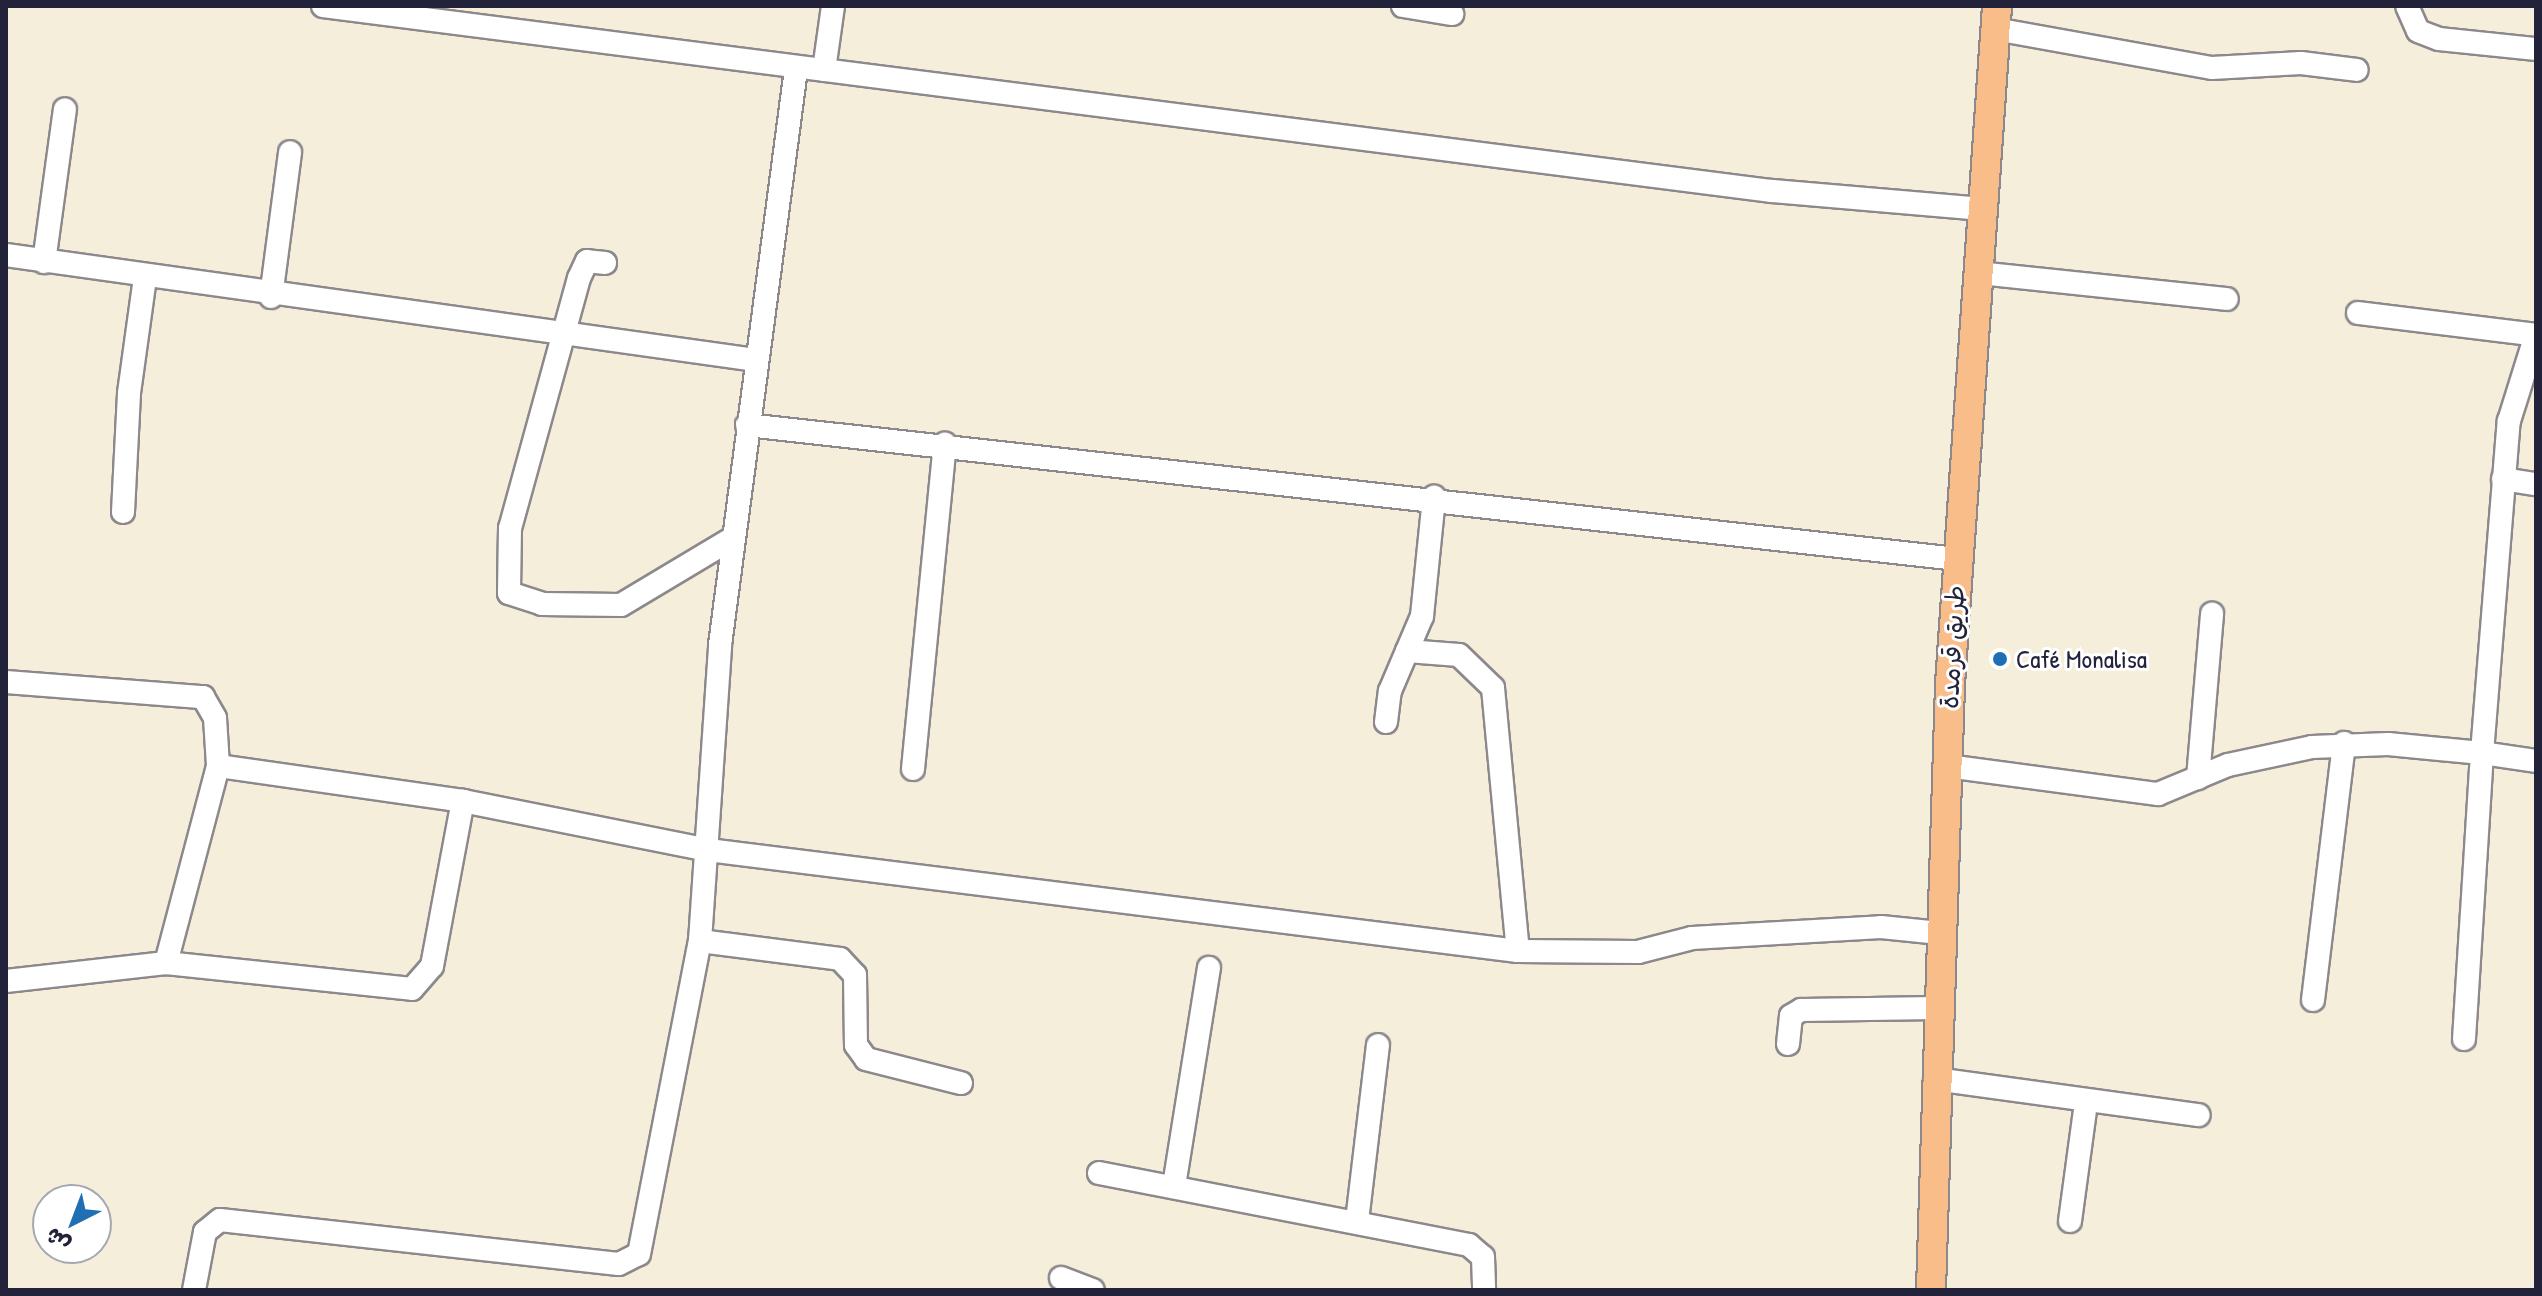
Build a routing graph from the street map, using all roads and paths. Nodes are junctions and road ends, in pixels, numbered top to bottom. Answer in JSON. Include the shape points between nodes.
{"nodes":[{"id":1,"x":323,"y":6,"type":"edge"},
{"id":2,"x":833,"y":6,"type":"edge"},
{"id":3,"x":1403,"y":6,"type":"edge"},
{"id":4,"x":2407,"y":6,"type":"edge"},
{"id":5,"x":1452,"y":14,"type":"dead end"},
{"id":6,"x":1996,"y":17,"type":"edge"},
{"id":7,"x":2536,"y":49,"type":"edge"},
{"id":8,"x":796,"y":69,"type":"junction"},
{"id":9,"x":824,"y":70,"type":"junction"},
{"id":10,"x":2357,"y":70,"type":"dead end"},
{"id":11,"x":65,"y":109,"type":"dead end"},
{"id":12,"x":290,"y":152,"type":"dead end"},
{"id":13,"x":1983,"y":209,"type":"junction"},
{"id":14,"x":6,"y":255,"type":"edge"},
{"id":15,"x":44,"y":262,"type":"junction"},
{"id":16,"x":605,"y":263,"type":"dead end"},
{"id":17,"x":1979,"y":273,"type":"junction"},
{"id":18,"x":145,"y":278,"type":"junction"},
{"id":19,"x":271,"y":297,"type":"junction"},
{"id":20,"x":2227,"y":299,"type":"dead end"},
{"id":21,"x":2358,"y":313,"type":"dead end"},
{"id":22,"x":2536,"y":335,"type":"edge"},
{"id":23,"x":566,"y":338,"type":"junction"},
{"id":24,"x":755,"y":360,"type":"junction"},
{"id":25,"x":747,"y":425,"type":"junction"},
{"id":26,"x":945,"y":444,"type":"junction"},
{"id":27,"x":2503,"y":479,"type":"junction"},
{"id":28,"x":2536,"y":484,"type":"edge"},
{"id":29,"x":1434,"y":497,"type":"junction"},
{"id":30,"x":123,"y":512,"type":"dead end"},
{"id":31,"x":733,"y":538,"type":"junction"},
{"id":32,"x":1956,"y":559,"type":"junction"},
{"id":33,"x":2212,"y":614,"type":"dead end"},
{"id":34,"x":1407,"y":651,"type":"junction"},
{"id":35,"x":6,"y":682,"type":"edge"},
{"id":36,"x":1386,"y":722,"type":"dead end"},
{"id":37,"x":2344,"y":743,"type":"junction"},
{"id":38,"x":2482,"y":753,"type":"junction"},
{"id":39,"x":2536,"y":761,"type":"edge"},
{"id":40,"x":218,"y":766,"type":"junction"},
{"id":41,"x":1947,"y":766,"type":"junction"},
{"id":42,"x":913,"y":769,"type":"dead end"},
{"id":43,"x":2198,"y":778,"type":"junction"},
{"id":44,"x":463,"y":801,"type":"junction"},
{"id":45,"x":708,"y":850,"type":"junction"},
{"id":46,"x":1940,"y":933,"type":"junction"},
{"id":47,"x":700,"y":941,"type":"junction"},
{"id":48,"x":1518,"y":951,"type":"junction"},
{"id":49,"x":166,"y":963,"type":"junction"},
{"id":50,"x":1209,"y":968,"type":"dead end"},
{"id":51,"x":6,"y":981,"type":"edge"},
{"id":52,"x":2313,"y":1000,"type":"dead end"},
{"id":53,"x":1937,"y":1008,"type":"junction"},
{"id":54,"x":2464,"y":1039,"type":"dead end"},
{"id":55,"x":1788,"y":1044,"type":"dead end"},
{"id":56,"x":1378,"y":1045,"type":"dead end"},
{"id":57,"x":1935,"y":1079,"type":"junction"},
{"id":58,"x":961,"y":1083,"type":"dead end"},
{"id":59,"x":2086,"y":1103,"type":"junction"},
{"id":60,"x":2199,"y":1115,"type":"dead end"},
{"id":61,"x":1099,"y":1173,"type":"dead end"},
{"id":62,"x":1174,"y":1186,"type":"junction"},
{"id":63,"x":1357,"y":1221,"type":"junction"},
{"id":64,"x":2070,"y":1221,"type":"dead end"},
{"id":65,"x":1061,"y":1278,"type":"dead end"},
{"id":66,"x":194,"y":1290,"type":"edge"},
{"id":67,"x":1093,"y":1290,"type":"edge"},
{"id":68,"x":1484,"y":1290,"type":"edge"},
{"id":69,"x":1931,"y":1290,"type":"edge"}],
"edges":[{"from":1,"to":8,"type":"street"},
{"from":2,"to":9,"type":"street"},
{"from":3,"to":5,"type":"street"},
{"from":4,"to":7,"type":"street","via":[[2418,31],[2439,39]]},
{"from":6,"to":10,"type":"street","via":[[2212,68],[2301,63]]},
{"from":6,"to":13,"type":"main road","name":"طريق قرمدة"},
{"from":8,"to":9,"type":"street"},
{"from":8,"to":24,"type":"street"},
{"from":9,"to":13,"type":"street","via":[[1772,191]]},
{"from":11,"to":15,"type":"street"},
{"from":12,"to":19,"type":"street"},
{"from":13,"to":17,"type":"main road","name":"طريق قرمدة"},
{"from":14,"to":15,"type":"street"},
{"from":15,"to":18,"type":"street"},
{"from":16,"to":23,"type":"street","via":[[587,261]]},
{"from":17,"to":20,"type":"street"},
{"from":17,"to":32,"type":"main road","name":"طريق قرمدة"},
{"from":18,"to":19,"type":"street"},
{"from":18,"to":30,"type":"street"},
{"from":19,"to":23,"type":"street"},
{"from":21,"to":22,"type":"street"},
{"from":22,"to":27,"type":"street","via":[[2509,421]]},
{"from":23,"to":24,"type":"street"},
{"from":23,"to":31,"type":"street","via":[[510,528],[509,593],[542,604],[621,605]]},
{"from":24,"to":25,"type":"street"},
{"from":25,"to":26,"type":"street"},
{"from":25,"to":31,"type":"street"},
{"from":26,"to":29,"type":"street"},
{"from":26,"to":42,"type":"street"},
{"from":27,"to":28,"type":"street"},
{"from":27,"to":38,"type":"street"},
{"from":29,"to":32,"type":"street"},
{"from":29,"to":34,"type":"street","via":[[1424,608]]},
{"from":31,"to":45,"type":"street"},
{"from":32,"to":41,"type":"main road","name":"طريق قرمدة"},
{"from":33,"to":43,"type":"street"},
{"from":34,"to":36,"type":"street"},
{"from":34,"to":48,"type":"street","via":[[1459,655],[1493,688]]},
{"from":35,"to":40,"type":"street","via":[[203,697],[215,718]]},
{"from":37,"to":38,"type":"street"},
{"from":37,"to":43,"type":"street","via":[[2254,758]]},
{"from":37,"to":52,"type":"street"},
{"from":38,"to":39,"type":"street"},
{"from":38,"to":54,"type":"street"},
{"from":40,"to":44,"type":"street"},
{"from":40,"to":49,"type":"street"},
{"from":41,"to":43,"type":"street","via":[[2141,794]]},
{"from":41,"to":46,"type":"main road","name":"طريق قرمدة"},
{"from":44,"to":45,"type":"street"},
{"from":44,"to":49,"type":"street","via":[[432,966],[412,989]]},
{"from":45,"to":47,"type":"street"},
{"from":45,"to":48,"type":"street"},
{"from":46,"to":48,"type":"street","via":[[1881,927],[1692,938],[1638,952]]},
{"from":46,"to":53,"type":"main road","name":"طريق قرمدة"},
{"from":47,"to":58,"type":"street","via":[[840,959],[855,975],[856,1045],[866,1059]]},
{"from":47,"to":66,"type":"street","via":[[648,1228],[634,1260],[220,1220],[205,1232]]},
{"from":49,"to":51,"type":"street"},
{"from":50,"to":62,"type":"street"},
{"from":53,"to":55,"type":"street","via":[[1801,1010],[1791,1016]]},
{"from":53,"to":57,"type":"main road","name":"طريق قرمدة"},
{"from":56,"to":63,"type":"street"},
{"from":57,"to":59,"type":"street"},
{"from":57,"to":69,"type":"main road","name":"طريق قرمدة"},
{"from":59,"to":60,"type":"street"},
{"from":59,"to":64,"type":"street"},
{"from":61,"to":62,"type":"street"},
{"from":62,"to":63,"type":"street"},
{"from":63,"to":68,"type":"street","via":[[1477,1248]]},
{"from":65,"to":67,"type":"street"}]}
